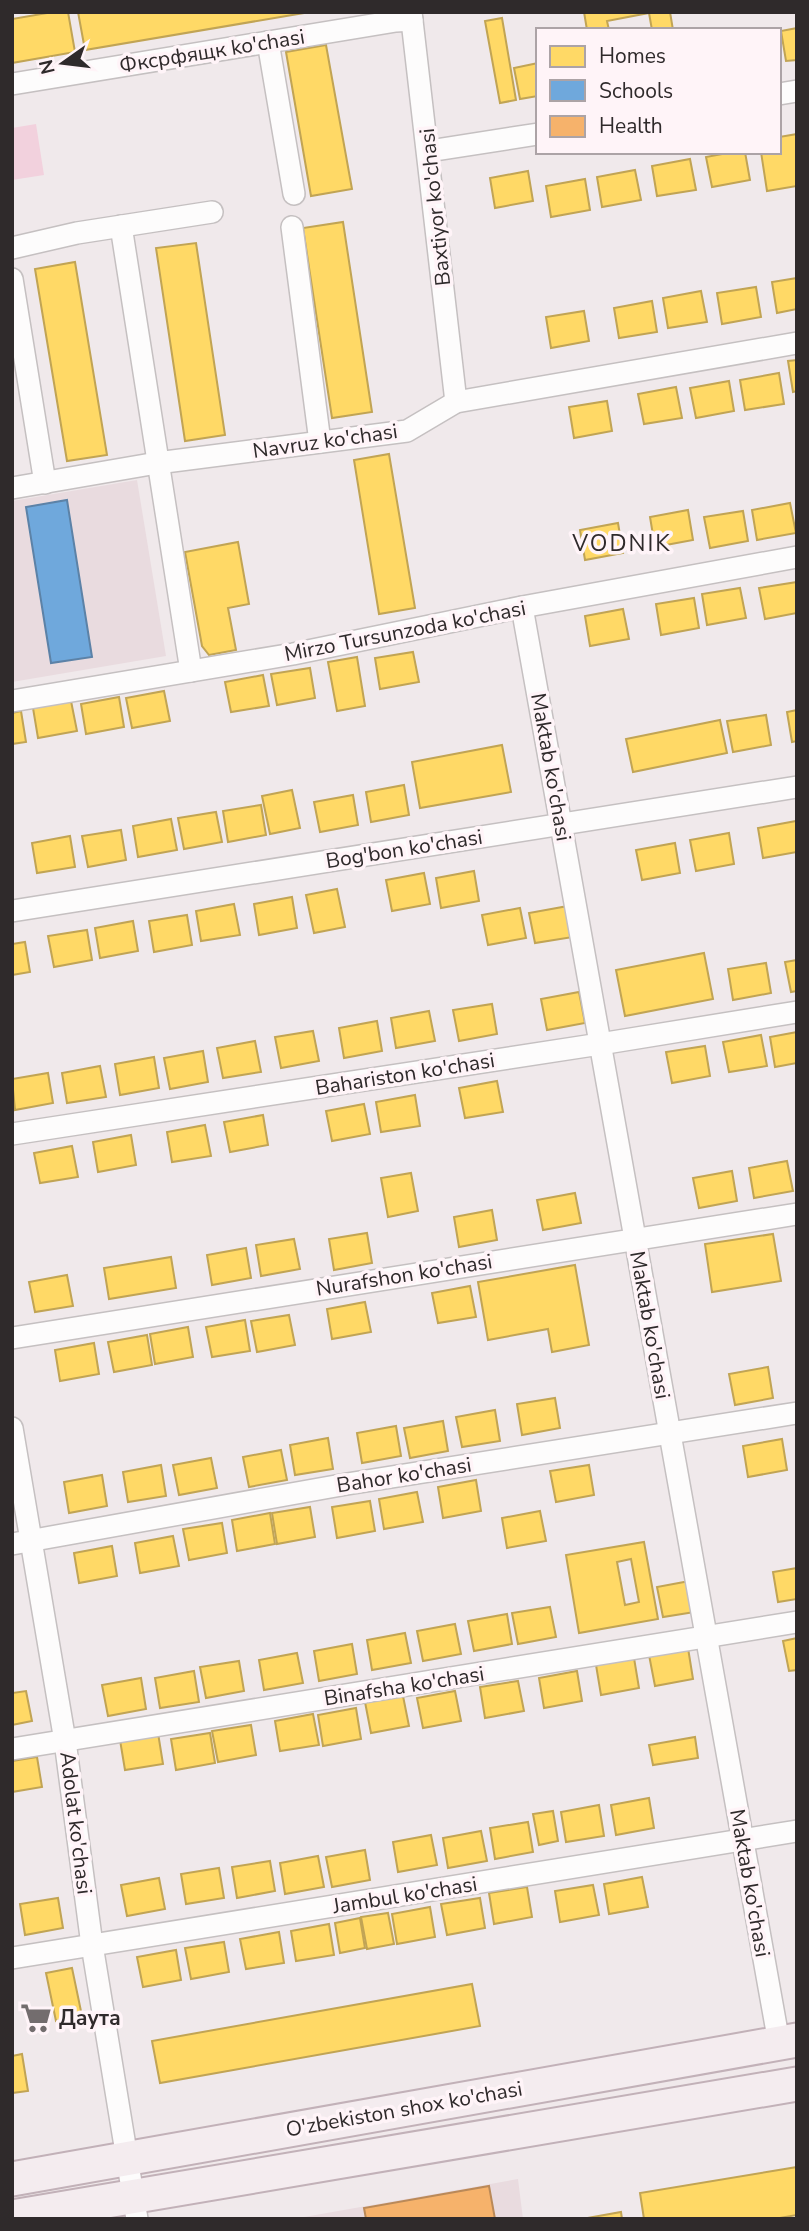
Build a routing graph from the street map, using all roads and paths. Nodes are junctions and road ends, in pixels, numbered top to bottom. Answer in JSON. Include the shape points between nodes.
{"nodes":[{"id":1,"x":411,"y":16,"type":"edge"},
{"id":2,"x":268,"y":42,"type":"junction"},
{"id":3,"x":12,"y":84,"type":"edge"},
{"id":4,"x":536,"y":134,"type":"edge"},
{"id":5,"x":429,"y":151,"type":"junction"},
{"id":6,"x":295,"y":194,"type":"dead end"},
{"id":7,"x":212,"y":212,"type":"dead end"},
{"id":8,"x":121,"y":226,"type":"junction"},
{"id":9,"x":292,"y":227,"type":"dead end"},
{"id":10,"x":12,"y":248,"type":"edge"},
{"id":11,"x":12,"y":279,"type":"edge"},
{"id":12,"x":797,"y":342,"type":"edge"},
{"id":13,"x":456,"y":402,"type":"junction"},
{"id":14,"x":320,"y":442,"type":"junction"},
{"id":15,"x":157,"y":463,"type":"junction"},
{"id":16,"x":45,"y":483,"type":"junction"},
{"id":17,"x":12,"y":488,"type":"edge"},
{"id":18,"x":797,"y":557,"type":"edge"},
{"id":19,"x":522,"y":607,"type":"junction"},
{"id":20,"x":191,"y":671,"type":"junction"},
{"id":21,"x":12,"y":701,"type":"edge"},
{"id":22,"x":797,"y":787,"type":"edge"},
{"id":23,"x":561,"y":824,"type":"junction"},
{"id":24,"x":12,"y":911,"type":"edge"},
{"id":25,"x":797,"y":1012,"type":"edge"},
{"id":26,"x":600,"y":1044,"type":"junction"},
{"id":27,"x":12,"y":1134,"type":"edge"},
{"id":28,"x":797,"y":1214,"type":"edge"},
{"id":29,"x":635,"y":1238,"type":"junction"},
{"id":30,"x":12,"y":1338,"type":"edge"},
{"id":31,"x":797,"y":1413,"type":"edge"},
{"id":32,"x":12,"y":1428,"type":"edge"},
{"id":33,"x":670,"y":1434,"type":"junction"},
{"id":34,"x":21,"y":1543,"type":"edge"},
{"id":35,"x":797,"y":1622,"type":"edge"},
{"id":36,"x":706,"y":1636,"type":"junction"},
{"id":37,"x":65,"y":1741,"type":"junction"},
{"id":38,"x":12,"y":1749,"type":"edge"},
{"id":39,"x":797,"y":1831,"type":"edge"},
{"id":40,"x":742,"y":1840,"type":"junction"},
{"id":41,"x":92,"y":1945,"type":"junction"},
{"id":42,"x":12,"y":1958,"type":"edge"},
{"id":43,"x":788,"y":2042,"type":"edge"},
{"id":44,"x":797,"y":2084,"type":"edge"},
{"id":45,"x":127,"y":2158,"type":"junction"},
{"id":46,"x":12,"y":2179,"type":"edge"},
{"id":47,"x":135,"y":2208,"type":"edge"},
{"id":48,"x":12,"y":2217,"type":"edge"}],
"edges":[{"from":1,"to":2,"type":"street","name":"Фксрфящк ko'chasi"},
{"from":1,"to":5,"type":"street","name":"Baxtiyor ko'chasi"},
{"from":2,"to":3,"type":"street","name":"Фксрфящк ko'chasi"},
{"from":2,"to":6,"type":"street"},
{"from":4,"to":5,"type":"street"},
{"from":5,"to":13,"type":"street","name":"Baxtiyor ko'chasi"},
{"from":7,"to":8,"type":"street"},
{"from":8,"to":10,"type":"street"},
{"from":8,"to":15,"type":"street"},
{"from":9,"to":14,"type":"street"},
{"from":11,"to":16,"type":"street"},
{"from":12,"to":13,"type":"street","name":"Navruz ko'chasi"},
{"from":13,"to":14,"type":"street","name":"Navruz ko'chasi","via":[[407,430]]},
{"from":14,"to":15,"type":"street","name":"Navruz ko'chasi"},
{"from":15,"to":16,"type":"street","name":"Navruz ko'chasi"},
{"from":15,"to":20,"type":"street"},
{"from":16,"to":17,"type":"street","name":"Navruz ko'chasi"},
{"from":18,"to":19,"type":"street","name":"Mirzo Tursunzoda ko'chasi"},
{"from":19,"to":20,"type":"street","name":"Mirzo Tursunzoda ko'chasi"},
{"from":19,"to":23,"type":"street","name":"Maktab ko'chasi"},
{"from":20,"to":21,"type":"street","name":"Mirzo Tursunzoda ko'chasi"},
{"from":22,"to":23,"type":"street","name":"Bog'bon ko'chasi"},
{"from":23,"to":24,"type":"street","name":"Bog'bon ko'chasi"},
{"from":23,"to":26,"type":"street","name":"Maktab ko'chasi"},
{"from":25,"to":26,"type":"street","name":"Bahariston ko'chasi"},
{"from":26,"to":27,"type":"street","name":"Bahariston ko'chasi"},
{"from":26,"to":29,"type":"street","name":"Maktab ko'chasi"},
{"from":28,"to":29,"type":"street","name":"Nurafshon ko'chasi"},
{"from":29,"to":30,"type":"street","name":"Nurafshon ko'chasi"},
{"from":29,"to":33,"type":"street","name":"Maktab ko'chasi"},
{"from":31,"to":33,"type":"street","name":"Bahor ko'chasi"},
{"from":32,"to":34,"type":"street","name":"Adolat ko'chasi"},
{"from":33,"to":34,"type":"street","name":"Bahor ko'chasi","via":[[347,1483]]},
{"from":33,"to":36,"type":"street","name":"Maktab ko'chasi"},
{"from":34,"to":37,"type":"street","name":"Adolat ko'chasi"},
{"from":35,"to":36,"type":"street","name":"Binafsha ko'chasi"},
{"from":36,"to":37,"type":"street","name":"Binafsha ko'chasi"},
{"from":36,"to":40,"type":"street","name":"Maktab ko'chasi"},
{"from":37,"to":38,"type":"street","name":"Binafsha ko'chasi"},
{"from":37,"to":41,"type":"street","name":"Adolat ko'chasi"},
{"from":39,"to":40,"type":"street","name":"Jambul ko'chasi"},
{"from":40,"to":41,"type":"street","name":"Jambul ko'chasi"},
{"from":40,"to":43,"type":"street","name":"Maktab ko'chasi"},
{"from":41,"to":42,"type":"street","name":"Jambul ko'chasi"},
{"from":41,"to":45,"type":"street","name":"Adolat ko'chasi"},
{"from":43,"to":45,"type":"main road","name":"O'zbekiston shox ko'chasi"},
{"from":44,"to":47,"type":"main road","name":"O'zbekiston shox ko'chasi"},
{"from":45,"to":46,"type":"main road","name":"O'zbekiston shox ko'chasi"},
{"from":45,"to":47,"type":"street","name":"Adolat ko'chasi"},
{"from":47,"to":48,"type":"main road","name":"O'zbekiston shox ko'chasi"}]}
